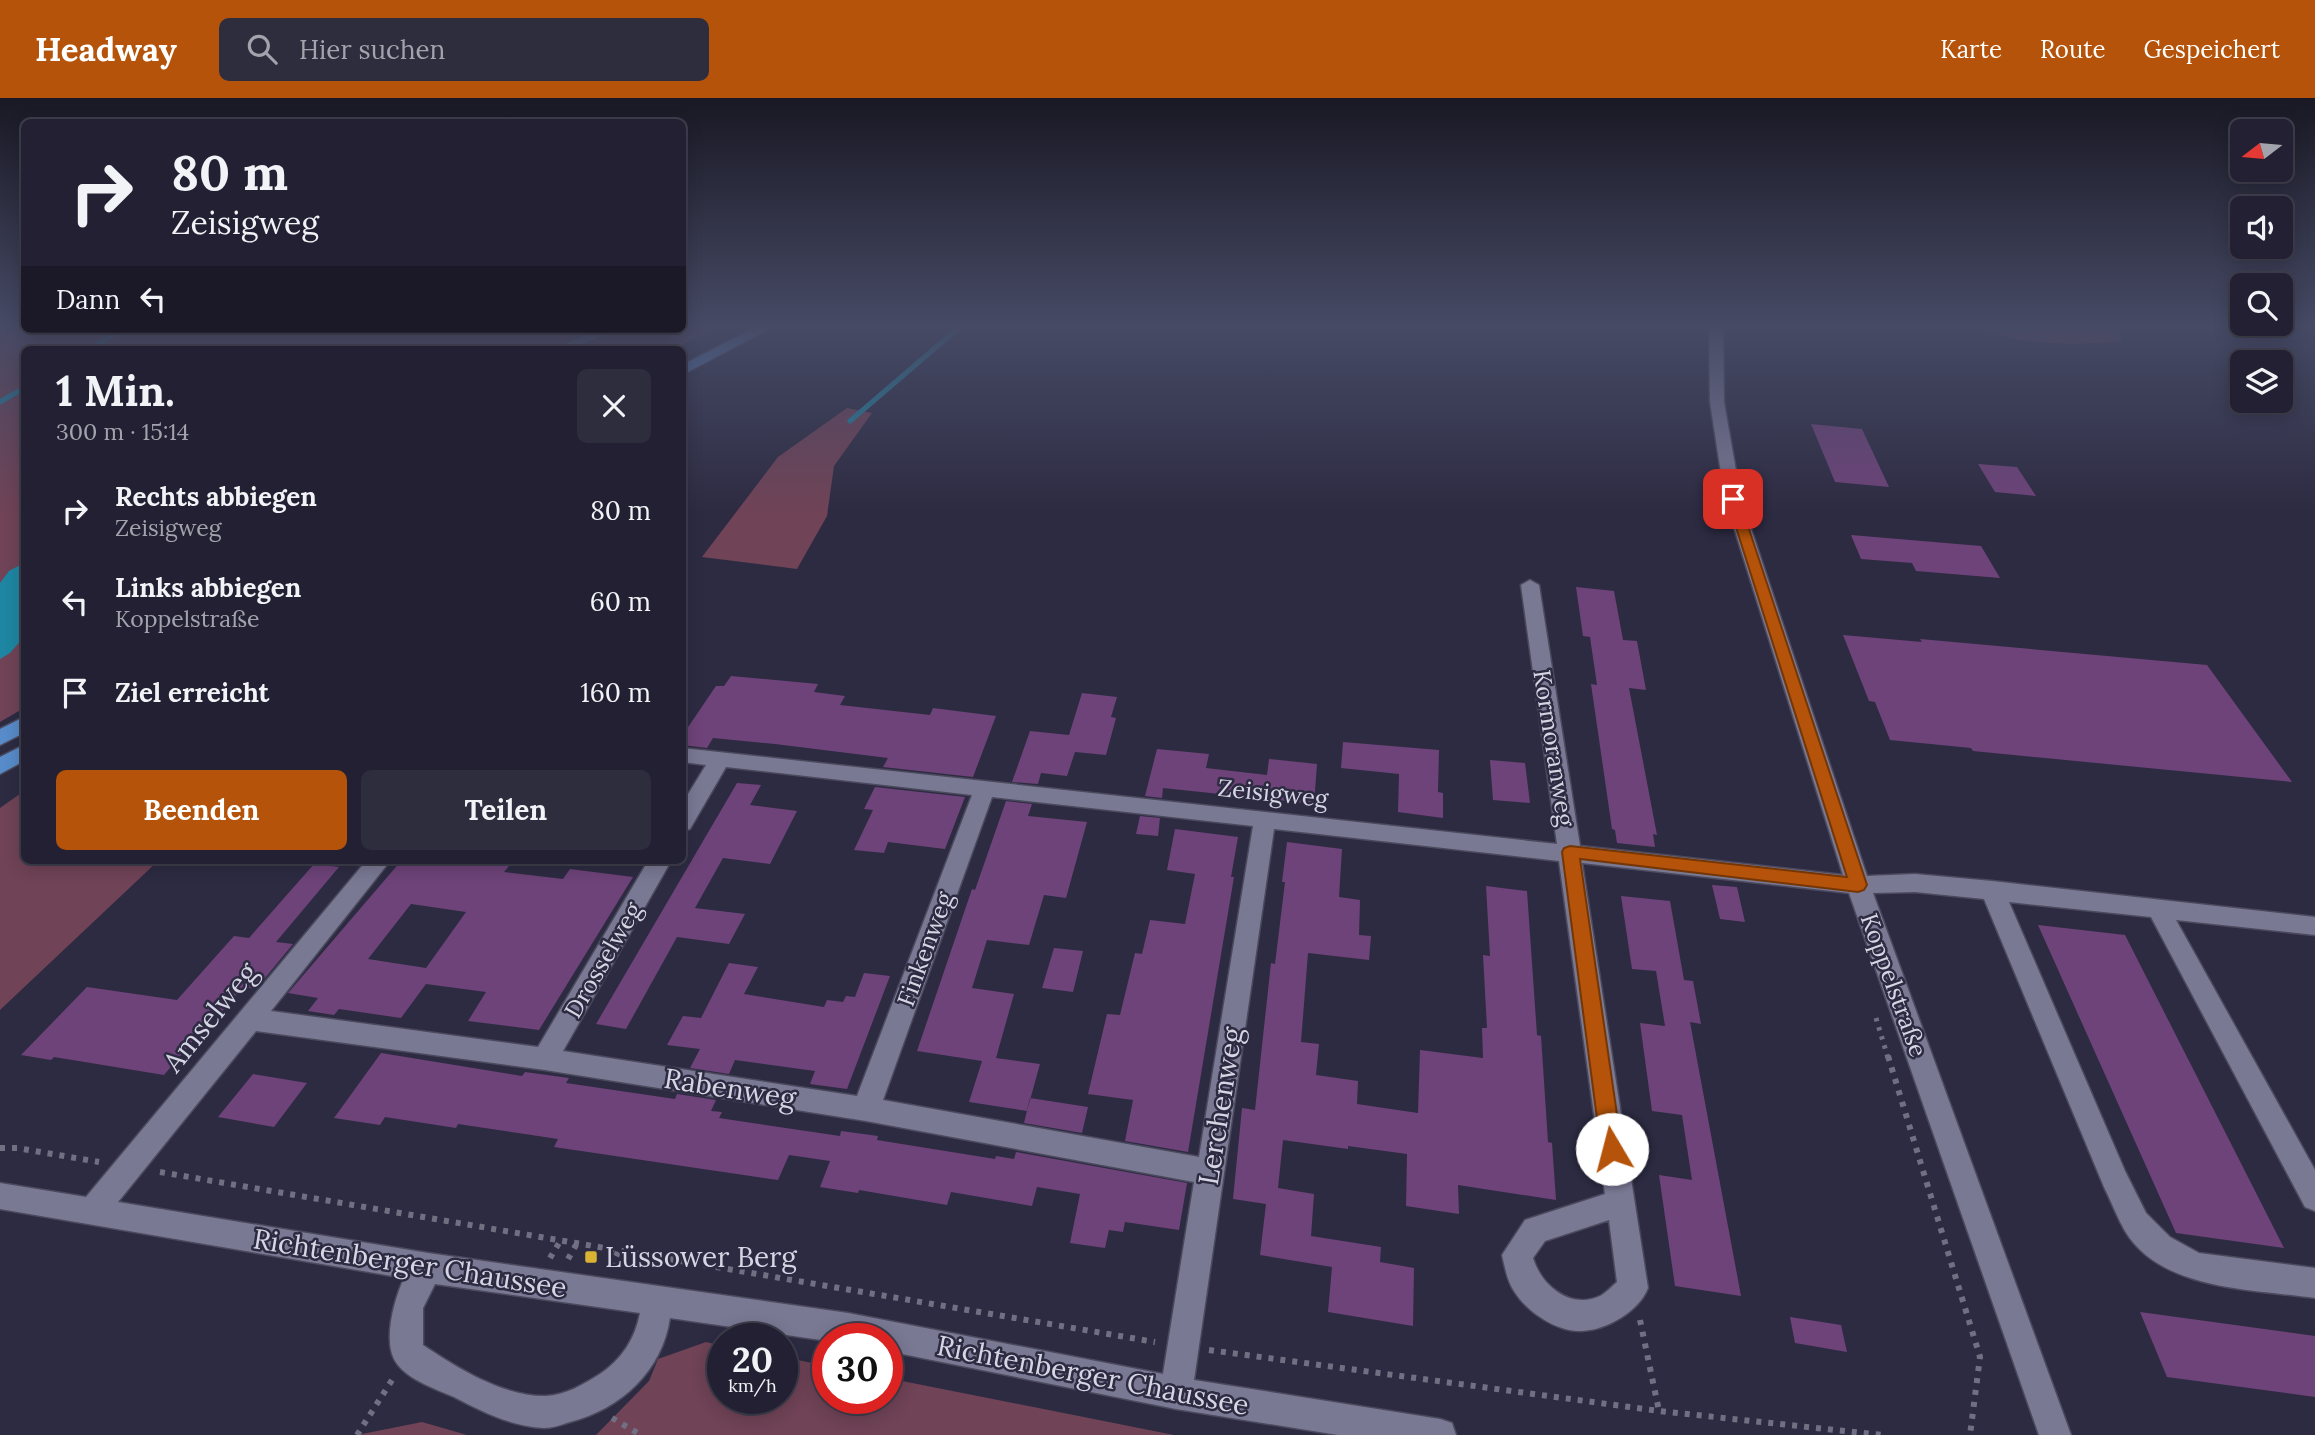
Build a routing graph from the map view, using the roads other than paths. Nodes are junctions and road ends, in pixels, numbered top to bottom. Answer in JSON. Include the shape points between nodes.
{"nodes":[{"id":1,"x":1717,"y":387,"type":"edge"},
{"id":2,"x":1530,"y":585,"type":"dead end"},
{"id":3,"x":21,"y":726,"type":"edge"},
{"id":4,"x":0,"y":738,"type":"edge"},
{"id":5,"x":21,"y":754,"type":"edge"},
{"id":6,"x":686,"y":755,"type":"edge"},
{"id":7,"x":720,"y":759,"type":"junction"},
{"id":8,"x":0,"y":767,"type":"edge"},
{"id":9,"x":985,"y":789,"type":"junction"},
{"id":10,"x":686,"y":816,"type":"edge"},
{"id":11,"x":1265,"y":818,"type":"junction"},
{"id":12,"x":1570,"y":852,"type":"junction"},
{"id":13,"x":377,"y":864,"type":"edge"},
{"id":14,"x":658,"y":864,"type":"edge"},
{"id":15,"x":1858,"y":885,"type":"junction"},
{"id":16,"x":1992,"y":890,"type":"junction"},
{"id":17,"x":2157,"y":907,"type":"junction"},
{"id":18,"x":2315,"y":926,"type":"edge"},
{"id":19,"x":248,"y":1019,"type":"junction"},
{"id":20,"x":545,"y":1059,"type":"junction"},
{"id":21,"x":866,"y":1109,"type":"junction"},
{"id":22,"x":1210,"y":1172,"type":"junction"},
{"id":23,"x":0,"y":1196,"type":"edge"},
{"id":24,"x":2315,"y":1198,"type":"edge"},
{"id":25,"x":1620,"y":1203,"type":"junction"},
{"id":26,"x":91,"y":1213,"type":"junction"},
{"id":27,"x":428,"y":1268,"type":"junction"},
{"id":28,"x":2315,"y":1283,"type":"edge"},
{"id":29,"x":657,"y":1300,"type":"junction"},
{"id":30,"x":1176,"y":1393,"type":"junction"},
{"id":31,"x":1440,"y":1435,"type":"edge"},
{"id":32,"x":2055,"y":1435,"type":"edge"}],
"edges":[{"from":1,"to":15,"type":"street","name":"Koppelstraße","via":[[1733,499]]},
{"from":2,"to":12,"type":"street","name":"Kormoranweg"},
{"from":3,"to":4,"type":"highway"},
{"from":5,"to":8,"type":"highway"},
{"from":6,"to":7,"type":"street","name":"Zeisigweg"},
{"from":7,"to":9,"type":"street","name":"Zeisigweg"},
{"from":7,"to":10,"type":"street"},
{"from":9,"to":11,"type":"street","name":"Zeisigweg"},
{"from":9,"to":21,"type":"street","name":"Finkenweg"},
{"from":11,"to":12,"type":"street","name":"Zeisigweg"},
{"from":11,"to":22,"type":"street","name":"Lerchenweg"},
{"from":12,"to":15,"type":"street","name":"Zeisigweg"},
{"from":12,"to":25,"type":"street","name":"Kormoranweg"},
{"from":13,"to":19,"type":"street","name":"Amselweg"},
{"from":14,"to":20,"type":"street","name":"Drosselweg"},
{"from":15,"to":16,"type":"street","name":"Zeisigweg","via":[[1915,883]]},
{"from":15,"to":32,"type":"street","name":"Koppelstraße"},
{"from":16,"to":17,"type":"street","name":"Zeisigweg"},
{"from":16,"to":28,"type":"street","via":[[2136,1223],[2160,1247],[2195,1267]]},
{"from":17,"to":18,"type":"street","name":"Zeisigweg"},
{"from":17,"to":24,"type":"street"},
{"from":19,"to":20,"type":"street","name":"Rabenweg"},
{"from":19,"to":26,"type":"street","name":"Amselweg"},
{"from":20,"to":21,"type":"street","name":"Rabenweg"},
{"from":21,"to":22,"type":"street","name":"Rabenweg"},
{"from":22,"to":30,"type":"street","name":"Lerchenweg"},
{"from":23,"to":26,"type":"street","name":"Richtenberger Chaussee"},
{"from":25,"to":25,"type":"street","name":"Kormoranweg","via":[[1535,1230],[1517,1255],[1525,1282],[1553,1309],[1582,1316],[1609,1308],[1633,1288]]},
{"from":26,"to":27,"type":"street","name":"Richtenberger Chaussee"},
{"from":27,"to":29,"type":"street","name":"Richtenberger Chaussee"},
{"from":27,"to":29,"type":"street","via":[[406,1307],[409,1354],[435,1372],[509,1406],[547,1412],[586,1402],[626,1375],[650,1338]]},
{"from":29,"to":30,"type":"street","name":"Richtenberger Chaussee","via":[[848,1328]]},
{"from":30,"to":31,"type":"street","name":"Richtenberger Chaussee"}]}
